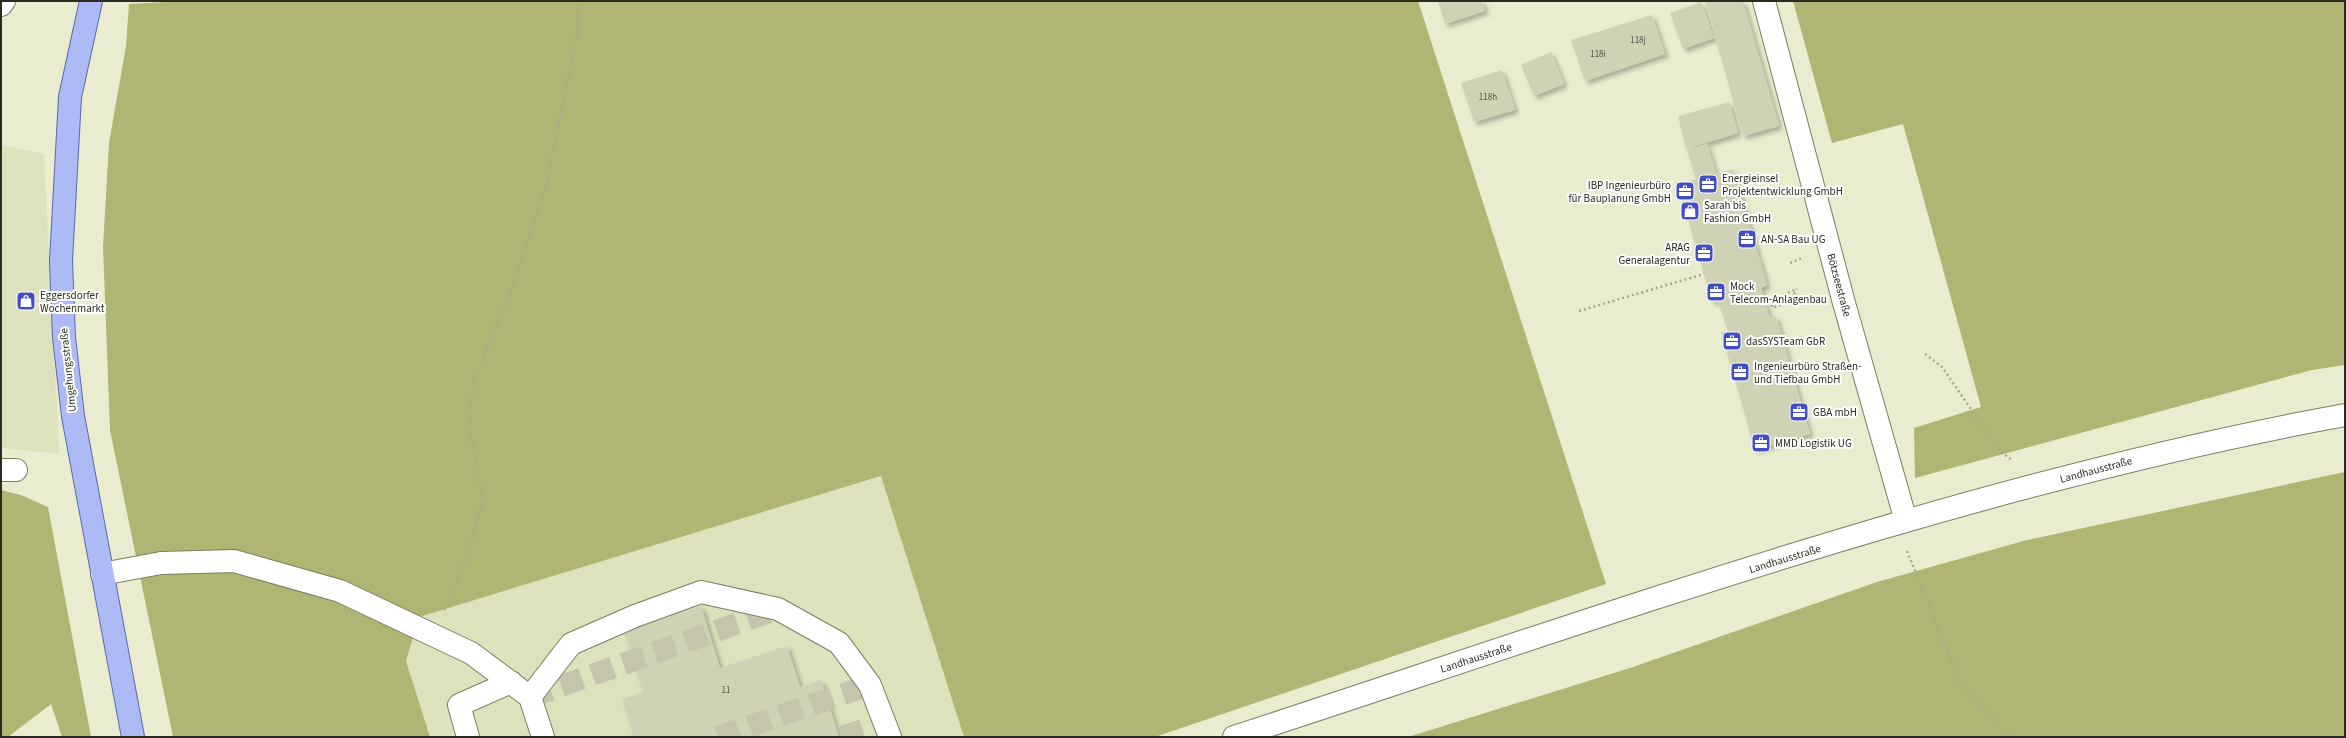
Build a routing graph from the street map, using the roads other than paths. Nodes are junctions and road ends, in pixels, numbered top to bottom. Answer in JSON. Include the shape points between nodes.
{"nodes":[{"id":1,"x":4,"y":1,"type":"edge"},
{"id":2,"x":91,"y":1,"type":"edge"},
{"id":3,"x":1764,"y":1,"type":"edge"},
{"id":4,"x":1,"y":6,"type":"edge"},
{"id":5,"x":2345,"y":415,"type":"edge"},
{"id":6,"x":1906,"y":521,"type":"junction"},
{"id":7,"x":102,"y":574,"type":"junction"},
{"id":8,"x":511,"y":682,"type":"junction"},
{"id":9,"x":530,"y":697,"type":"junction"},
{"id":10,"x":132,"y":737,"type":"edge"},
{"id":11,"x":468,"y":737,"type":"edge"},
{"id":12,"x":543,"y":737,"type":"edge"},
{"id":13,"x":890,"y":737,"type":"edge"},
{"id":14,"x":1234,"y":737,"type":"edge"}],
"edges":[{"from":1,"to":4,"type":"street"},
{"from":2,"to":7,"type":"main road","name":"Umgehungsstraße","via":[[70,97],[61,261],[64,337],[73,416]]},
{"from":3,"to":6,"type":"street","name":"Bötzseestraße","via":[[1844,303]]},
{"from":5,"to":6,"type":"street","name":"Landhausstraße","via":[[2141,458]]},
{"from":6,"to":14,"type":"street","name":"Landhausstraße"},
{"from":7,"to":8,"type":"street","via":[[161,563],[234,561],[340,591],[471,653]]},
{"from":7,"to":10,"type":"main road","name":"Umgehungsstraße"},
{"from":8,"to":9,"type":"street"},
{"from":8,"to":11,"type":"street","via":[[459,705]]},
{"from":9,"to":12,"type":"street"},
{"from":9,"to":13,"type":"street","via":[[571,644],[635,616],[701,592],[778,609],[839,643],[870,685]]}]}
